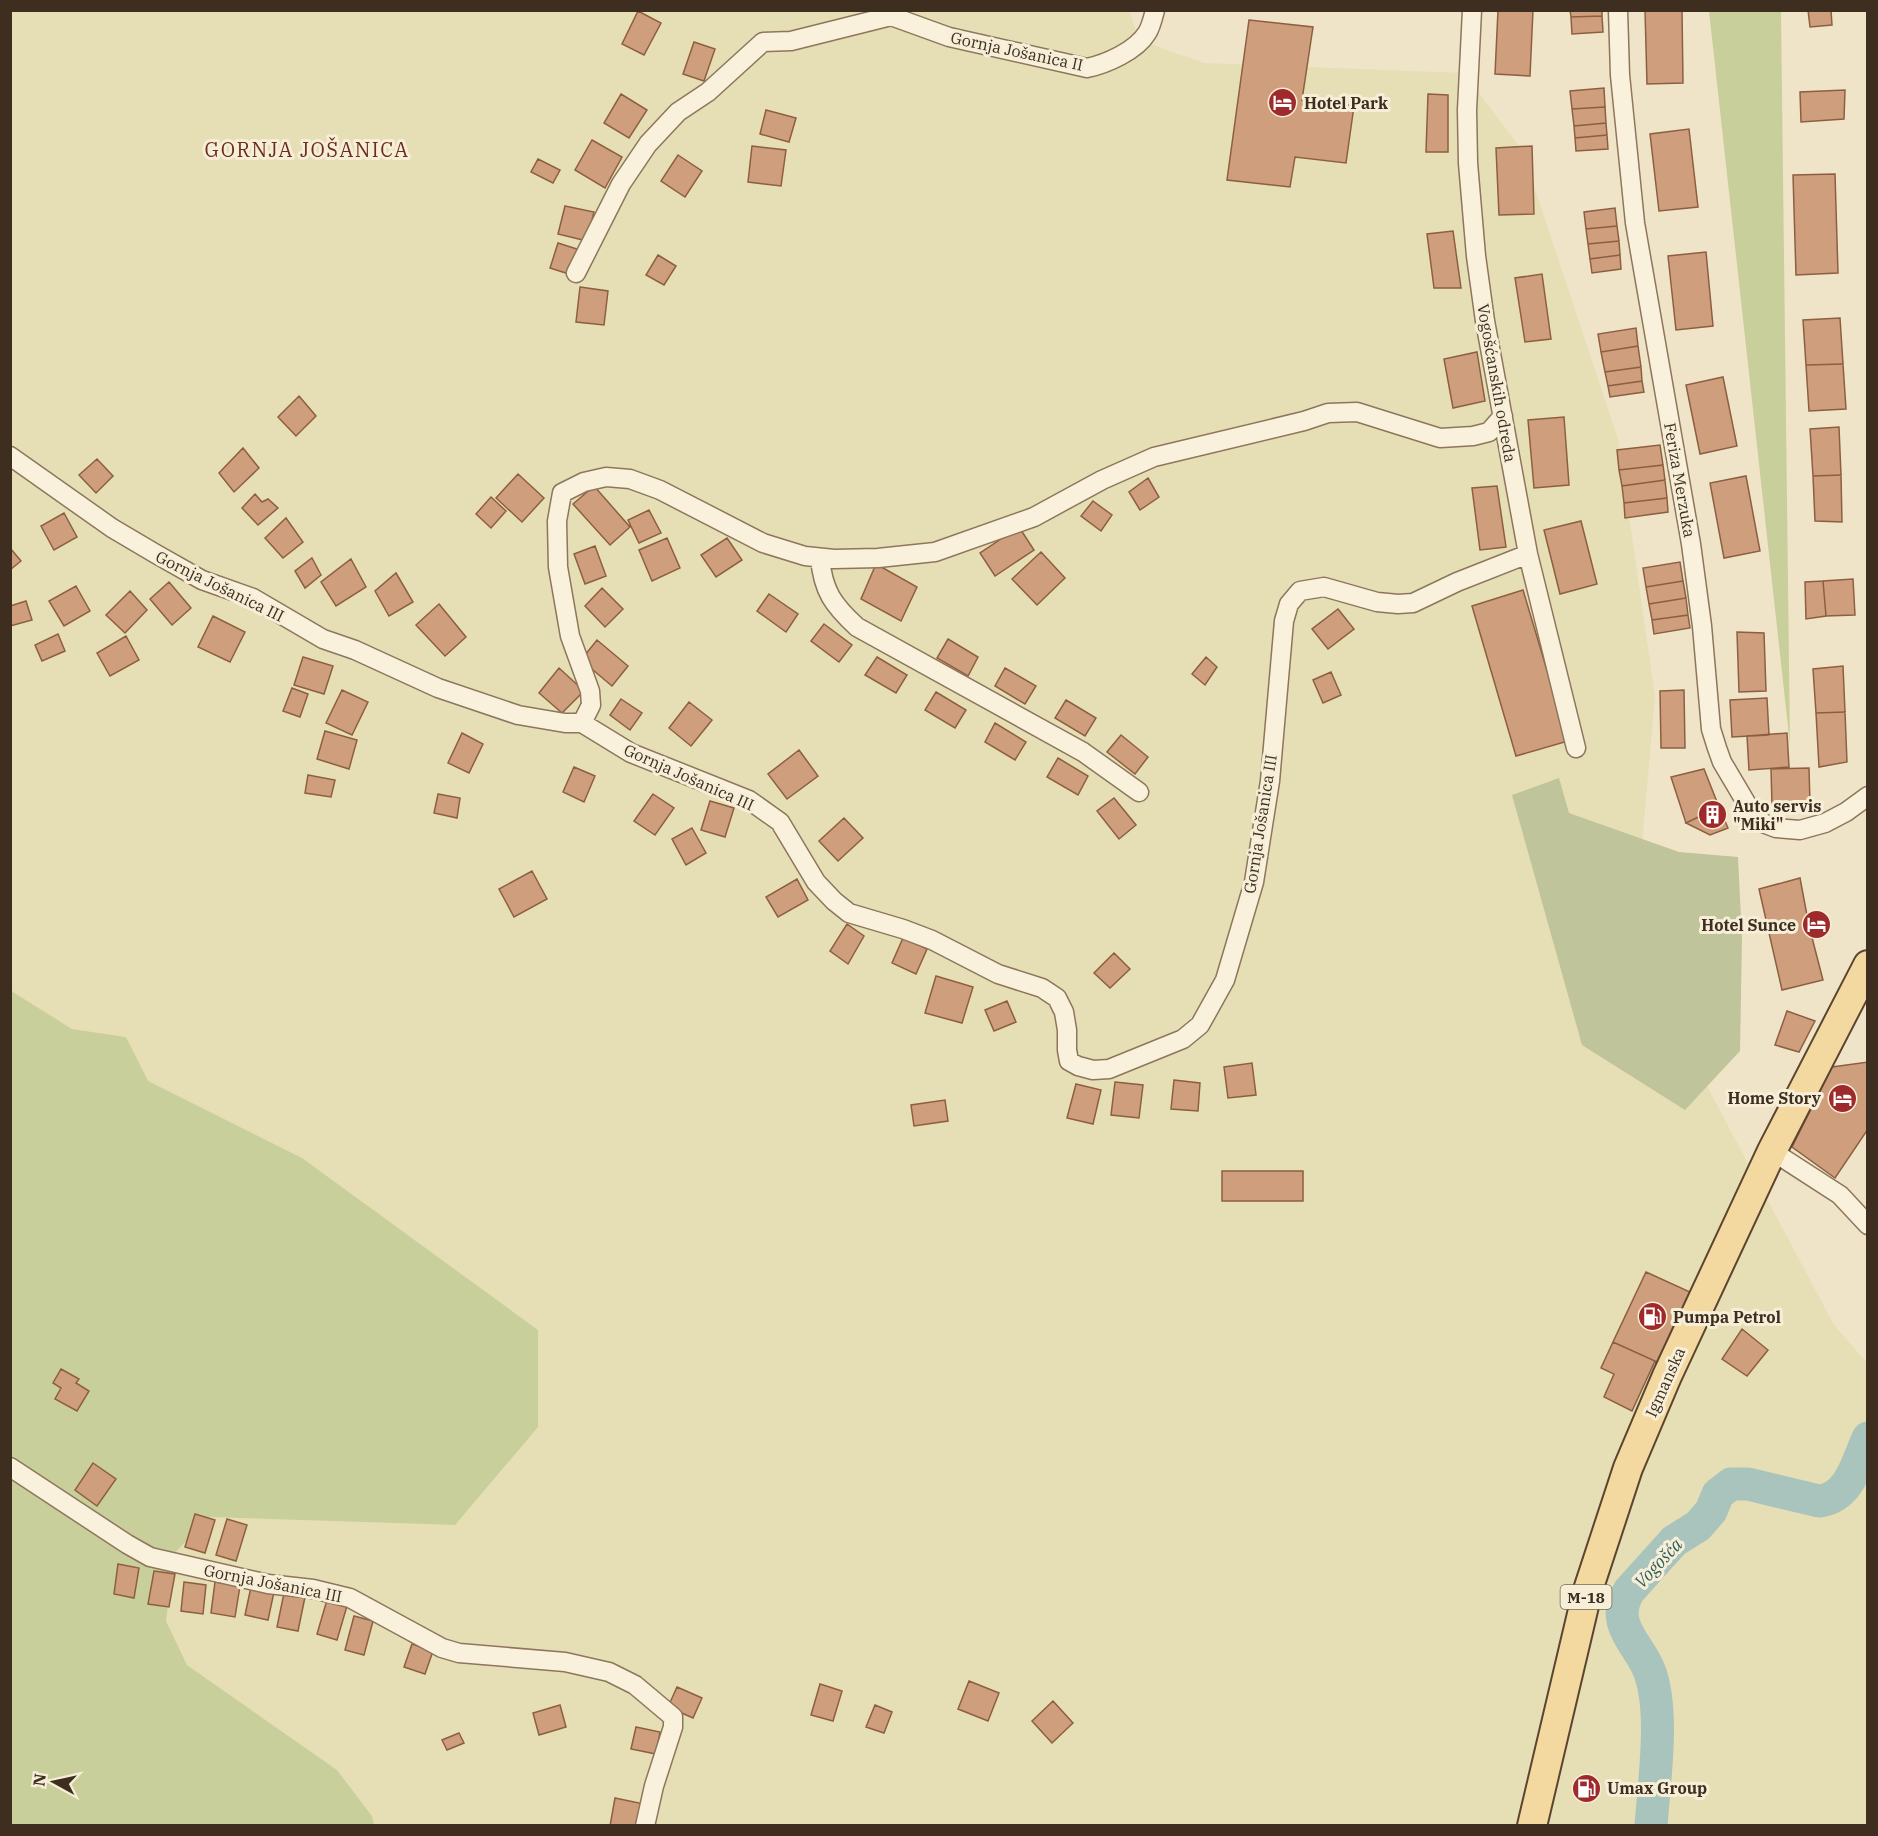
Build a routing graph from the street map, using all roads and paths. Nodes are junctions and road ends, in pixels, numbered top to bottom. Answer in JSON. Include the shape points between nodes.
{"nodes":[{"id":1,"x":1155,"y":10,"type":"edge"},
{"id":2,"x":1472,"y":10,"type":"edge"},
{"id":3,"x":1618,"y":10,"type":"edge"},
{"id":4,"x":889,"y":13,"type":"edge"},
{"id":5,"x":576,"y":273,"type":"dead end"},
{"id":6,"x":1503,"y":416,"type":"junction"},
{"id":7,"x":10,"y":456,"type":"edge"},
{"id":8,"x":1528,"y":554,"type":"junction"},
{"id":9,"x":820,"y":558,"type":"junction"},
{"id":10,"x":582,"y":723,"type":"junction"},
{"id":11,"x":1576,"y":748,"type":"dead end"},
{"id":12,"x":1139,"y":792,"type":"dead end"},
{"id":13,"x":1868,"y":796,"type":"edge"},
{"id":14,"x":1868,"y":964,"type":"edge"},
{"id":15,"x":1772,"y":1151,"type":"junction"},
{"id":16,"x":1868,"y":1225,"type":"edge"},
{"id":17,"x":10,"y":1467,"type":"edge"},
{"id":18,"x":645,"y":1826,"type":"edge"},
{"id":19,"x":1532,"y":1826,"type":"edge"}],
"edges":[{"from":1,"to":4,"type":"street","name":"Gornja Jošanica II","via":[[1147,34],[1128,51],[1104,65],[1087,68],[949,38]]},
{"from":2,"to":6,"type":"street","name":"Vogošćanskih odreda","via":[[1468,163],[1476,256]]},
{"from":3,"to":13,"type":"street","name":"Feriza Merzuka","via":[[1620,75],[1635,223],[1691,544],[1711,729],[1722,762],[1751,811],[1763,823],[1800,830],[1825,823]]},
{"from":4,"to":5,"type":"street","name":"Gornja Jošanica II","via":[[791,41],[763,42],[708,92],[678,112],[648,144],[621,184]]},
{"from":6,"to":8,"type":"street","name":"Vogošćanskih odreda"},
{"from":6,"to":9,"type":"street","via":[[1489,432],[1440,438],[1357,412],[1328,413],[1154,457],[1034,517],[935,552],[879,558]]},
{"from":7,"to":10,"type":"street","name":"Gornja Jošanica III","via":[[156,555],[202,580],[253,598],[323,639],[438,688],[518,715]]},
{"from":8,"to":10,"type":"street","name":"Gornja Jošanica III","via":[[1413,603],[1377,602],[1324,588],[1300,591],[1289,604],[1284,621],[1270,781],[1254,882],[1225,980],[1200,1025],[1183,1039],[1109,1069],[1093,1070],[1070,1061],[1064,1012],[1057,998],[1042,988],[999,974],[932,940],[849,913],[816,882],[780,822],[749,800],[631,753]]},
{"from":8,"to":11,"type":"street","name":"Vogošćanskih odreda"},
{"from":9,"to":10,"type":"street","via":[[762,543],[660,490],[630,479],[606,477],[562,493],[557,520],[558,567],[570,636],[590,691],[591,705]]},
{"from":9,"to":12,"type":"street","via":[[827,592],[857,627],[1083,752]]},
{"from":14,"to":15,"type":"main road","name":"Igmanska","number":"M-18"},
{"from":15,"to":16,"type":"street","via":[[1840,1194]]},
{"from":15,"to":19,"type":"main road","name":"Igmanska","number":"M-18","via":[[1667,1376],[1623,1482],[1587,1593]]},
{"from":17,"to":18,"type":"street","name":"Gornja Jošanica III","via":[[150,1557],[350,1598],[442,1648],[459,1653],[566,1662],[609,1672],[635,1685],[673,1717]]}]}
